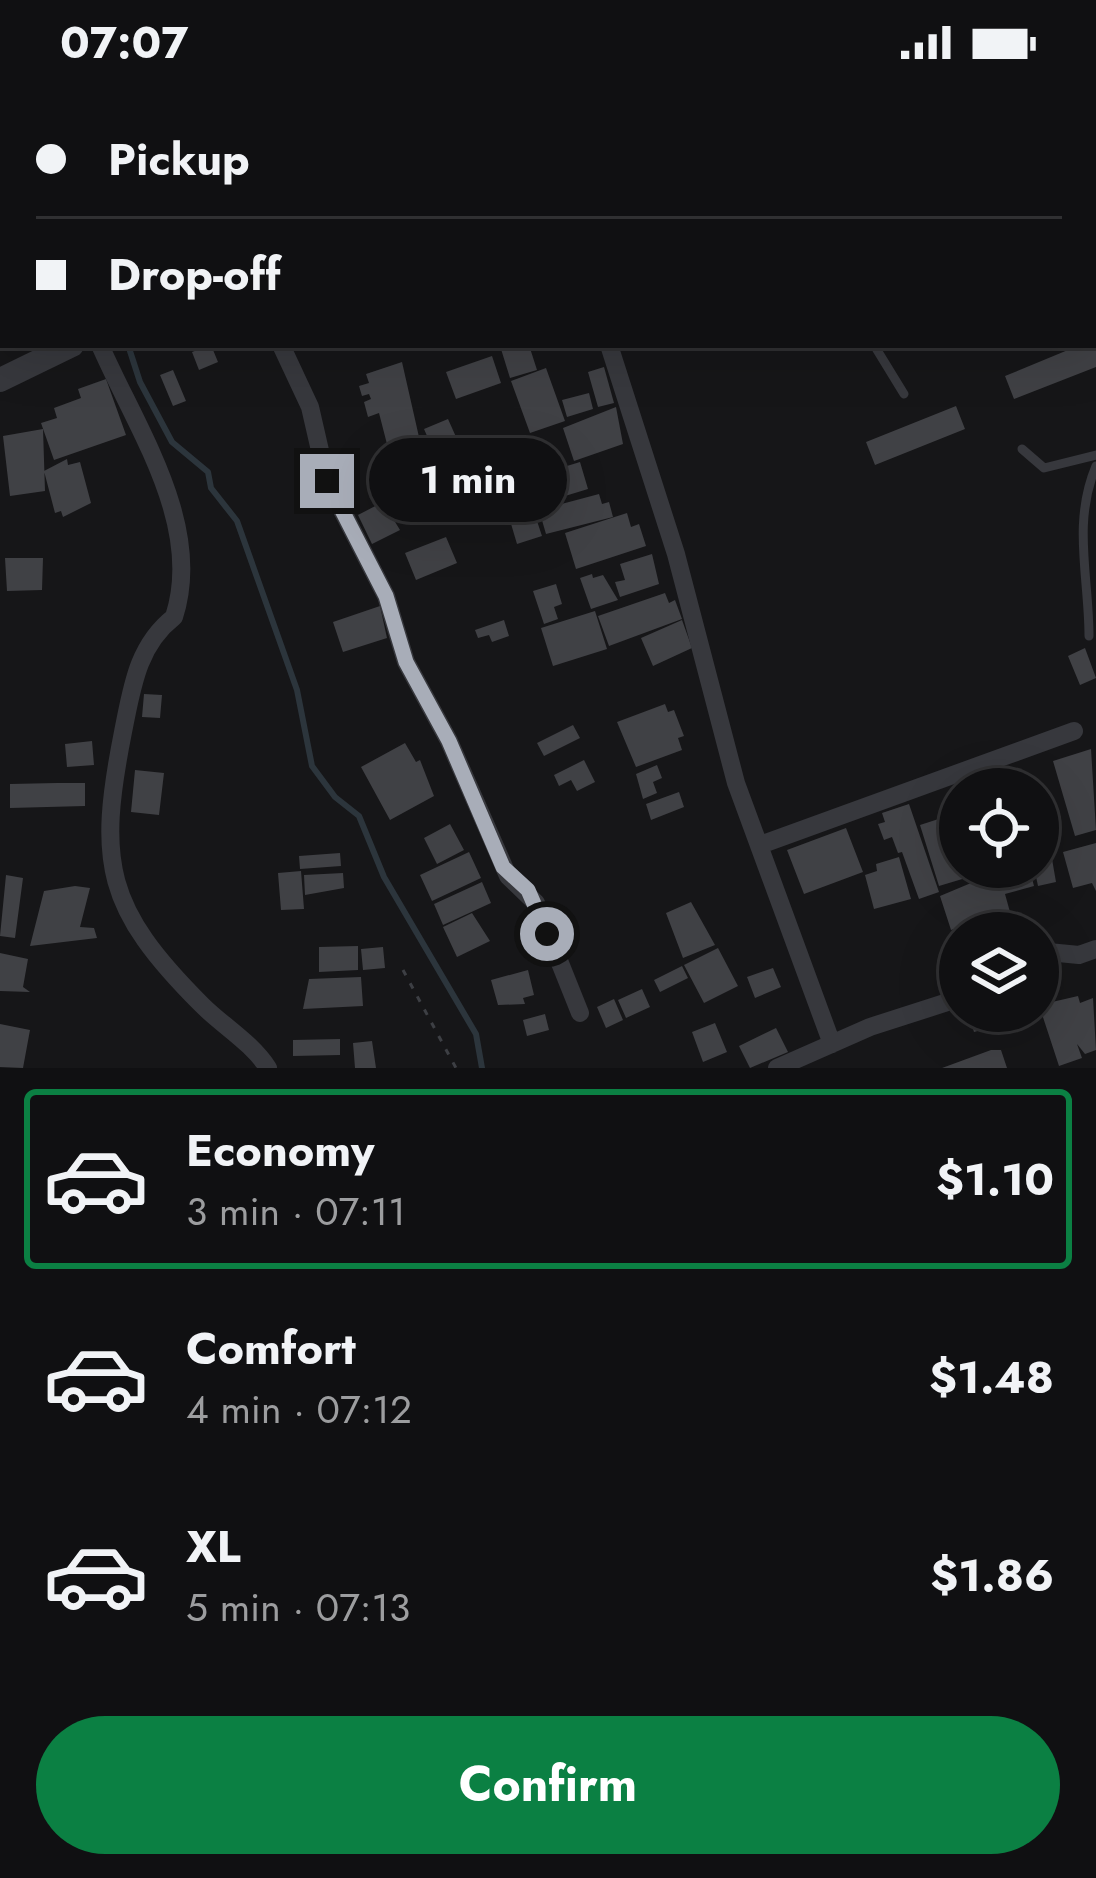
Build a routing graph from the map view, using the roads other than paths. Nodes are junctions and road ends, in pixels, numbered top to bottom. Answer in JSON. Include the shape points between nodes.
{"nodes":[{"id":1,"x":66,"y":348,"type":"edge"},
{"id":2,"x":101,"y":348,"type":"edge"},
{"id":3,"x":282,"y":348,"type":"edge"},
{"id":4,"x":610,"y":348,"type":"edge"},
{"id":5,"x":876,"y":348,"type":"edge"},
{"id":6,"x":0,"y":380,"type":"edge"},
{"id":7,"x":904,"y":394,"type":"dead end"},
{"id":8,"x":1022,"y":449,"type":"dead end"},
{"id":9,"x":1096,"y":455,"type":"edge"},
{"id":10,"x":1096,"y":466,"type":"edge"},
{"id":11,"x":1089,"y":637,"type":"dead end"},
{"id":12,"x":1074,"y":731,"type":"dead end"},
{"id":13,"x":760,"y":845,"type":"junction"},
{"id":14,"x":1096,"y":950,"type":"edge"},
{"id":15,"x":1059,"y":954,"type":"edge"},
{"id":16,"x":939,"y":1006,"type":"edge"},
{"id":17,"x":580,"y":1013,"type":"dead end"},
{"id":18,"x":832,"y":1044,"type":"junction"},
{"id":19,"x":268,"y":1068,"type":"edge"},
{"id":20,"x":777,"y":1068,"type":"edge"}],
"edges":[{"from":1,"to":6,"type":"street"},
{"from":2,"to":19,"type":"street","via":[[178,523],[185,561],[174,617],[156,632],[132,687],[108,856],[121,902],[171,974]]},
{"from":3,"to":17,"type":"street","via":[[310,407],[327,481],[386,596],[406,662],[508,876],[536,902]]},
{"from":4,"to":13,"type":"street"},
{"from":5,"to":7,"type":"lane"},
{"from":8,"to":9,"type":"lane","via":[[1045,468]]},
{"from":10,"to":11,"type":"lane","via":[[1083,516]]},
{"from":12,"to":13,"type":"street"},
{"from":13,"to":18,"type":"street"},
{"from":14,"to":15,"type":"street"},
{"from":16,"to":18,"type":"street"},
{"from":18,"to":20,"type":"street"}]}
